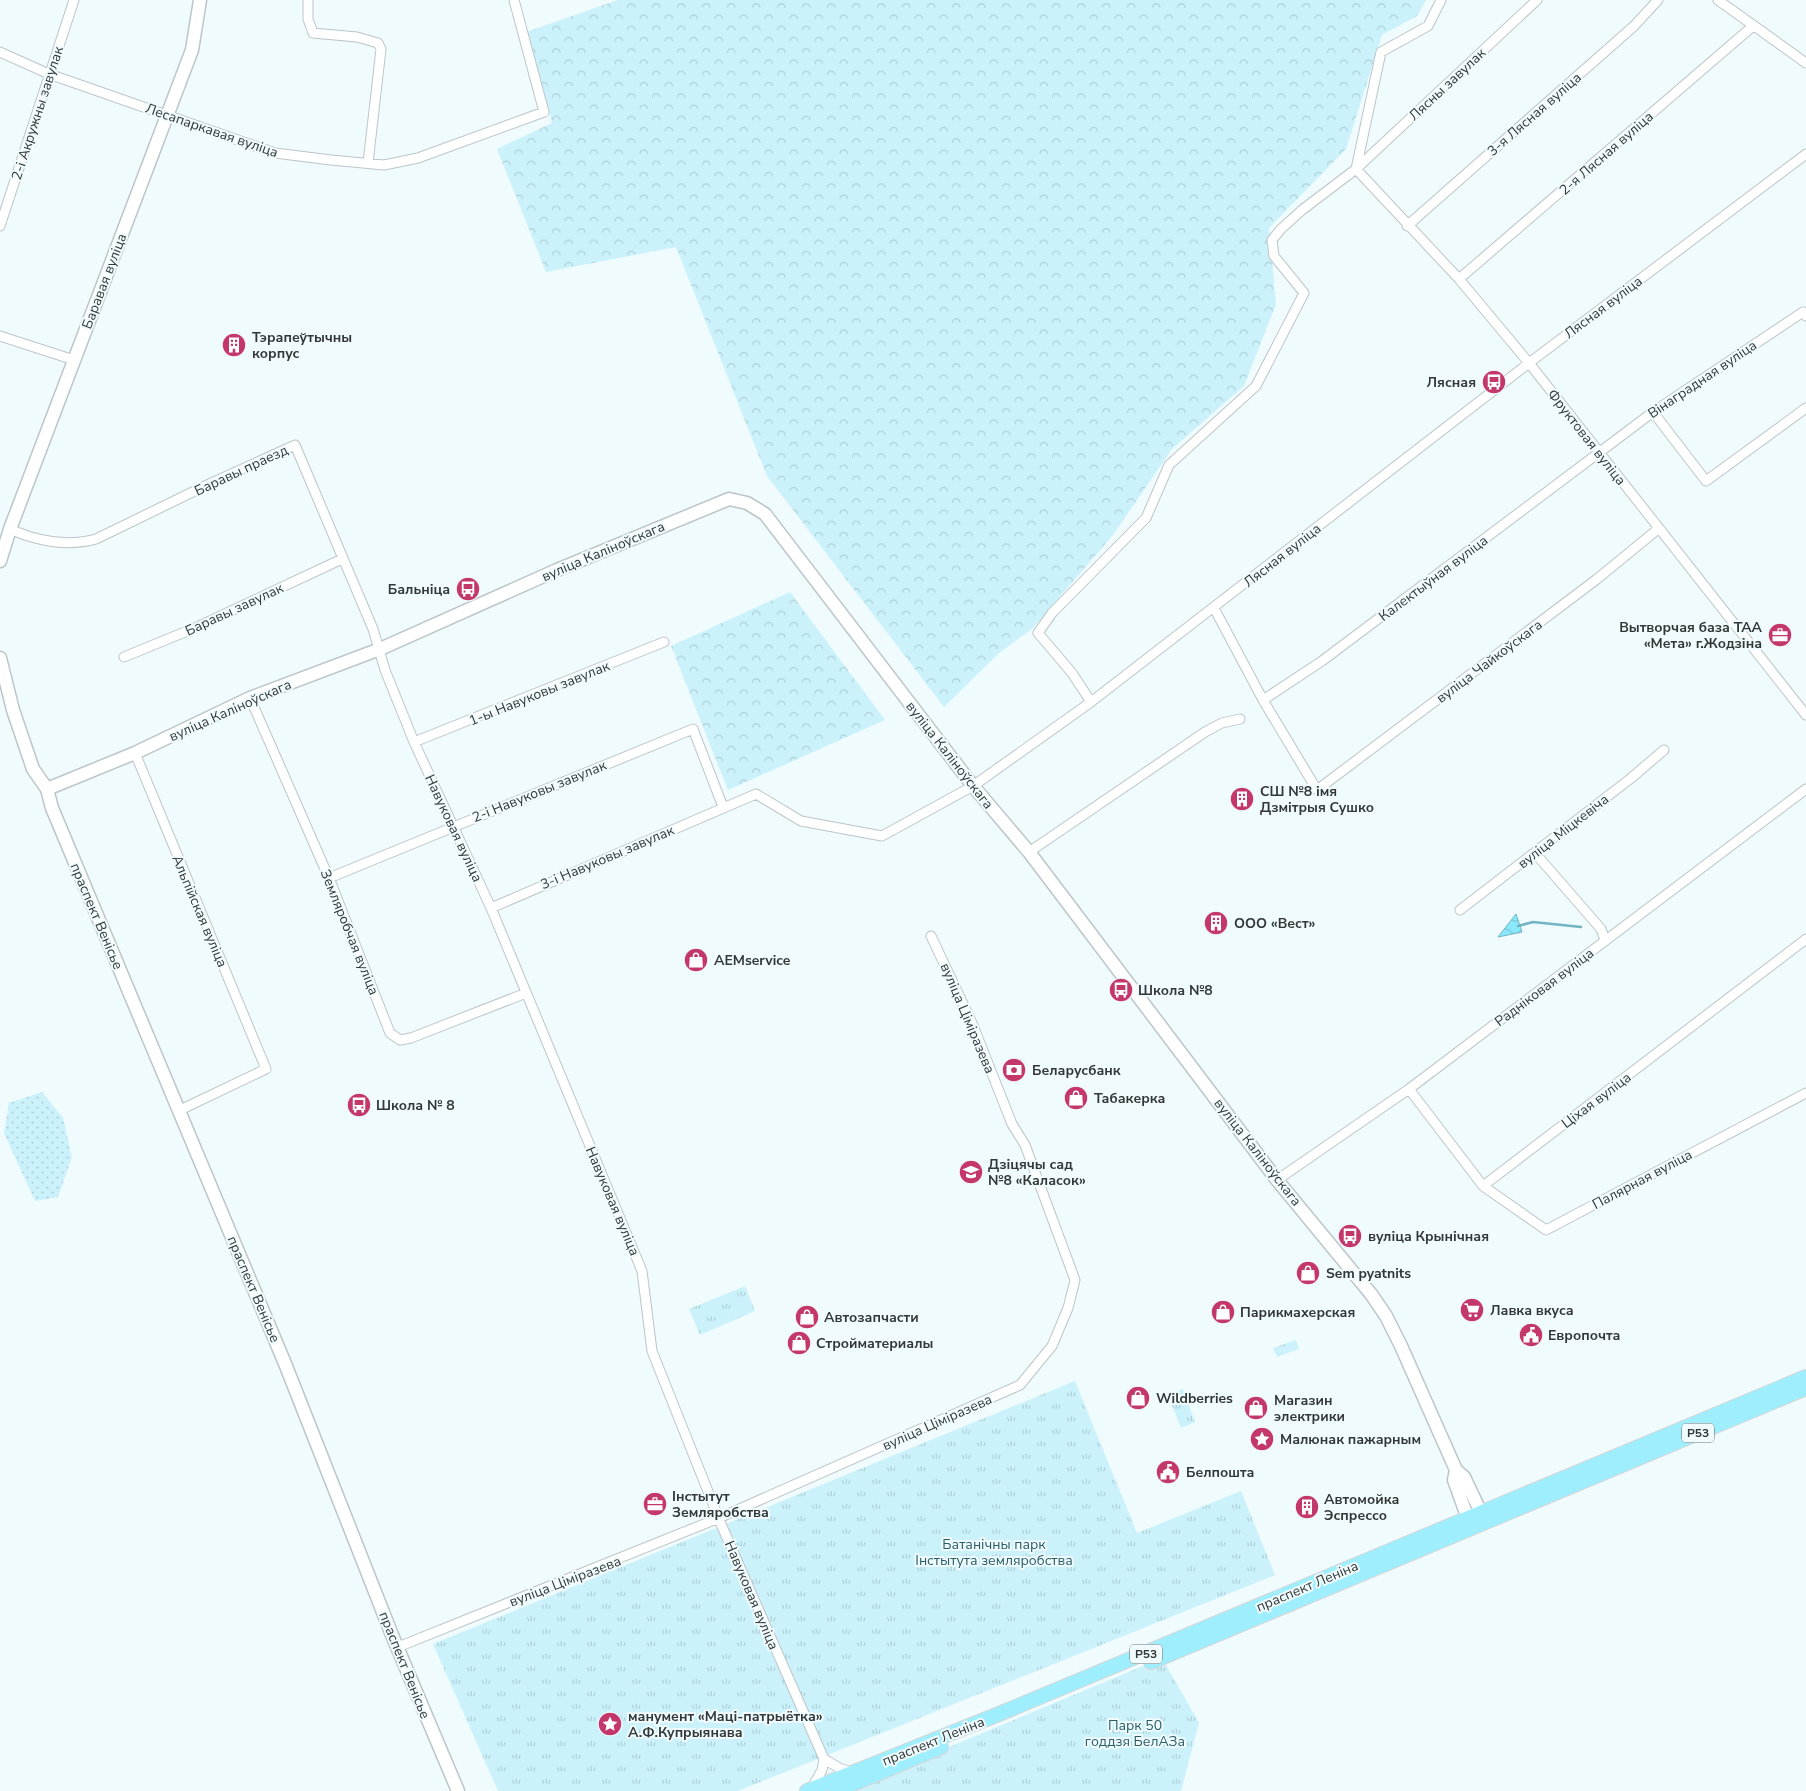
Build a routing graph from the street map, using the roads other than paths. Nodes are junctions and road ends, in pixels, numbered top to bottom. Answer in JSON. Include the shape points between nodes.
{"nodes":[{"id":1,"x":74,"y":0,"type":"edge"},
{"id":2,"x":200,"y":0,"type":"edge"},
{"id":3,"x":308,"y":0,"type":"edge"},
{"id":4,"x":514,"y":0,"type":"edge"},
{"id":5,"x":1441,"y":0,"type":"edge"},
{"id":6,"x":1537,"y":0,"type":"edge"},
{"id":7,"x":1658,"y":0,"type":"edge"},
{"id":8,"x":1718,"y":0,"type":"edge"},
{"id":9,"x":1753,"y":26,"type":"junction"},
{"id":10,"x":0,"y":52,"type":"edge"},
{"id":11,"x":1806,"y":63,"type":"edge"},
{"id":12,"x":49,"y":74,"type":"junction"},
{"id":13,"x":167,"y":115,"type":"junction"},
{"id":14,"x":1806,"y":154,"type":"edge"},
{"id":15,"x":368,"y":163,"type":"junction"},
{"id":16,"x":1356,"y":169,"type":"junction"},
{"id":17,"x":0,"y":223,"type":"edge"},
{"id":18,"x":1407,"y":226,"type":"junction"},
{"id":19,"x":1460,"y":279,"type":"junction"},
{"id":20,"x":1806,"y":316,"type":"edge"},
{"id":21,"x":0,"y":336,"type":"edge"},
{"id":22,"x":74,"y":360,"type":"junction"},
{"id":23,"x":1529,"y":363,"type":"junction"},
{"id":24,"x":1806,"y":408,"type":"edge"},
{"id":25,"x":1653,"y":412,"type":"junction"},
{"id":26,"x":1599,"y":451,"type":"junction"},
{"id":27,"x":10,"y":529,"type":"junction"},
{"id":28,"x":1658,"y":530,"type":"junction"},
{"id":29,"x":342,"y":559,"type":"junction"},
{"id":30,"x":0,"y":561,"type":"edge"},
{"id":31,"x":1214,"y":608,"type":"junction"},
{"id":32,"x":664,"y":642,"type":"dead end"},
{"id":33,"x":380,"y":649,"type":"junction"},
{"id":34,"x":124,"y":657,"type":"dead end"},
{"id":35,"x":0,"y":658,"type":"edge"},
{"id":36,"x":250,"y":698,"type":"junction"},
{"id":37,"x":1263,"y":700,"type":"junction"},
{"id":38,"x":1091,"y":702,"type":"junction"},
{"id":39,"x":1806,"y":715,"type":"edge"},
{"id":40,"x":1240,"y":719,"type":"dead end"},
{"id":41,"x":414,"y":742,"type":"junction"},
{"id":42,"x":1664,"y":750,"type":"dead end"},
{"id":43,"x":135,"y":753,"type":"junction"},
{"id":44,"x":973,"y":786,"type":"junction"},
{"id":45,"x":47,"y":789,"type":"junction"},
{"id":46,"x":1806,"y":789,"type":"edge"},
{"id":47,"x":723,"y":807,"type":"junction"},
{"id":48,"x":453,"y":826,"type":"junction"},
{"id":49,"x":1028,"y":852,"type":"junction"},
{"id":50,"x":1535,"y":853,"type":"junction"},
{"id":51,"x":330,"y":878,"type":"junction"},
{"id":52,"x":491,"y":908,"type":"junction"},
{"id":53,"x":1460,"y":910,"type":"dead end"},
{"id":54,"x":932,"y":936,"type":"dead end"},
{"id":55,"x":1806,"y":939,"type":"edge"},
{"id":56,"x":1605,"y":940,"type":"junction"},
{"id":57,"x":526,"y":993,"type":"junction"},
{"id":58,"x":1409,"y":1089,"type":"junction"},
{"id":59,"x":1806,"y":1093,"type":"edge"},
{"id":60,"x":178,"y":1111,"type":"junction"},
{"id":61,"x":1277,"y":1180,"type":"junction"},
{"id":62,"x":1483,"y":1186,"type":"junction"},
{"id":63,"x":1806,"y":1377,"type":"edge"},
{"id":64,"x":1806,"y":1388,"type":"edge"},
{"id":65,"x":1456,"y":1470,"type":"junction"},
{"id":66,"x":1483,"y":1517,"type":"junction"},
{"id":67,"x":719,"y":1518,"type":"junction"},
{"id":68,"x":1470,"y":1522,"type":"junction"},
{"id":69,"x":398,"y":1647,"type":"junction"},
{"id":70,"x":824,"y":1759,"type":"junction"},
{"id":71,"x":855,"y":1772,"type":"junction"},
{"id":72,"x":808,"y":1790,"type":"edge"},
{"id":73,"x":458,"y":1791,"type":"edge"},
{"id":74,"x":836,"y":1791,"type":"edge"}],
"edges":[{"from":1,"to":12,"type":"street","name":"2-і Акружны завулак"},
{"from":2,"to":13,"type":"street","name":"Баравая вуліца","via":[[192,50]]},
{"from":3,"to":15,"type":"street","via":[[308,19],[313,33],[357,37],[378,44],[381,49]]},
{"from":4,"to":15,"type":"street","name":"Лесапаркавая вуліца","via":[[544,112],[418,158],[384,164]]},
{"from":5,"to":16,"type":"street","via":[[1428,26],[1381,52]]},
{"from":6,"to":16,"type":"street","name":"Лясны завулак"},
{"from":7,"to":18,"type":"street","name":"3-я Лясная вуліца","via":[[1634,26]]},
{"from":8,"to":9,"type":"street"},
{"from":9,"to":11,"type":"street"},
{"from":9,"to":19,"type":"street","name":"2-я Лясная вуліца"},
{"from":10,"to":12,"type":"street","name":"Лесапаркавая вуліца"},
{"from":12,"to":13,"type":"street","name":"Лесапаркавая вуліца"},
{"from":12,"to":17,"type":"street","name":"2-і Акружны завулак"},
{"from":13,"to":15,"type":"street","name":"Лесапаркавая вуліца","via":[[275,153]]},
{"from":13,"to":22,"type":"street","name":"Баравая вуліца"},
{"from":14,"to":23,"type":"street","name":"Лясная вуліца"},
{"from":16,"to":18,"type":"street","name":"Фруктовая вуліца"},
{"from":16,"to":38,"type":"street","name":"Лясны завулак","via":[[1302,210],[1272,240],[1274,256],[1304,294],[1256,386],[1169,466],[1146,518],[1052,613],[1038,633],[1072,673]]},
{"from":18,"to":19,"type":"street","name":"Фруктовая вуліца"},
{"from":19,"to":23,"type":"street","name":"Фруктовая вуліца"},
{"from":20,"to":25,"type":"street","name":"Вінаградная вуліца","via":[[1803,312]]},
{"from":21,"to":22,"type":"street"},
{"from":22,"to":27,"type":"street","name":"Баравая вуліца"},
{"from":23,"to":26,"type":"street","name":"Фруктовая вуліца"},
{"from":23,"to":31,"type":"street","name":"Лясная вуліца"},
{"from":24,"to":25,"type":"street","via":[[1706,481]]},
{"from":25,"to":26,"type":"street","name":"Вінаградная вуліца"},
{"from":26,"to":28,"type":"street","name":"Фруктовая вуліца"},
{"from":26,"to":37,"type":"street","name":"Калектыўная вуліца","via":[[1322,661]]},
{"from":27,"to":29,"type":"street","name":"Баравы праезд","via":[[30,538],[80,544],[295,445]]},
{"from":27,"to":30,"type":"street","name":"Баравая вуліца"},
{"from":28,"to":37,"type":"street","name":"вуліца Чайкоўскага","via":[[1317,790]]},
{"from":28,"to":39,"type":"street","name":"Фруктовая вуліца"},
{"from":29,"to":33,"type":"street","name":"Баравы праезд"},
{"from":29,"to":34,"type":"street","name":"Баравы завулак","via":[[197,627]]},
{"from":31,"to":37,"type":"street"},
{"from":31,"to":38,"type":"street","name":"Лясная вуліца"},
{"from":32,"to":41,"type":"street","name":"1-ы Навуковы завулак"},
{"from":33,"to":36,"type":"street","name":"вуліца Каліноўскага"},
{"from":33,"to":41,"type":"street","name":"Навуковая вуліца","via":[[385,670]]},
{"from":33,"to":44,"type":"street","name":"вуліца Каліноўскага","via":[[557,570],[729,499],[748,503],[765,514]]},
{"from":35,"to":45,"type":"street","via":[[33,769]]},
{"from":36,"to":43,"type":"street","name":"вуліца Каліноўскага"},
{"from":36,"to":51,"type":"street","name":"Земляробчая вуліца"},
{"from":38,"to":44,"type":"street","name":"Лясная вуліца"},
{"from":40,"to":49,"type":"street","via":[[1222,723],[1205,732]]},
{"from":41,"to":48,"type":"street","name":"Навуковая вуліца"},
{"from":42,"to":50,"type":"street","name":"вуліца Міцкевіча"},
{"from":43,"to":45,"type":"street","name":"вуліца Каліноўскага"},
{"from":43,"to":60,"type":"street","name":"Альпійская вуліца","via":[[266,1070]]},
{"from":44,"to":47,"type":"street","name":"Лясная вуліца","via":[[882,836],[801,821],[756,794]]},
{"from":44,"to":49,"type":"street","name":"вуліца Каліноўскага"},
{"from":45,"to":60,"type":"street","name":"праспект Венісье","via":[[52,808]]},
{"from":46,"to":56,"type":"street","name":"Радніковая вуліца"},
{"from":47,"to":48,"type":"street","name":"2-і Навуковы завулак","via":[[693,729]]},
{"from":47,"to":52,"type":"street","name":"3-і Навуковы завулак"},
{"from":48,"to":51,"type":"street","name":"2-і Навуковы завулак"},
{"from":48,"to":52,"type":"street","name":"Навуковая вуліца"},
{"from":49,"to":61,"type":"street","name":"вуліца Каліноўскага"},
{"from":50,"to":53,"type":"street","name":"вуліца Міцкевіча"},
{"from":50,"to":56,"type":"street","via":[[1601,929]]},
{"from":51,"to":57,"type":"street","name":"Земляробчая вуліца","via":[[390,1033],[400,1040]]},
{"from":52,"to":57,"type":"street","name":"Навуковая вуліца"},
{"from":54,"to":67,"type":"street","name":"вуліца Ціміразева","via":[[972,1023],[1012,1124],[1025,1146],[1075,1280],[1068,1308],[1052,1346],[1020,1385]]},
{"from":55,"to":62,"type":"street","name":"Ціхая вуліца"},
{"from":56,"to":58,"type":"street","name":"Радніковая вуліца"},
{"from":57,"to":67,"type":"street","name":"Навуковая вуліца","via":[[642,1271],[652,1350]]},
{"from":58,"to":61,"type":"street","name":"Радніковая вуліца"},
{"from":58,"to":62,"type":"street"},
{"from":59,"to":62,"type":"street","name":"Палярная вуліца","via":[[1546,1230]]},
{"from":60,"to":69,"type":"street","name":"праспект Венісье","via":[[282,1357]]},
{"from":61,"to":65,"type":"street","name":"вуліца Каліноўскага","via":[[1386,1316]]},
{"from":63,"to":66,"type":"main road","name":"праспект Леніна","number":"Р53"},
{"from":64,"to":66,"type":"main road","name":"праспект Леніна","number":"Р53"},
{"from":65,"to":66,"type":"street","name":"вуліца Каліноўскага","via":[[1464,1477]]},
{"from":65,"to":68,"type":"street","name":"вуліца Каліноўскага","via":[[1454,1480]]},
{"from":66,"to":68,"type":"main road","name":"праспект Леніна","number":"Р53"},
{"from":67,"to":69,"type":"street","name":"вуліца Ціміразева"},
{"from":67,"to":70,"type":"street","name":"Навуковая вуліца"},
{"from":68,"to":71,"type":"main road","name":"праспект Леніна","number":"Р53"},
{"from":68,"to":74,"type":"main road","name":"праспект Леніна","number":"Р53","via":[[1239,1626]]},
{"from":69,"to":73,"type":"street","name":"праспект Венісье"},
{"from":70,"to":71,"type":"street"},
{"from":70,"to":72,"type":"street","via":[[819,1778]]},
{"from":71,"to":72,"type":"main road","name":"праспект Леніна","number":"Р53"}]}
